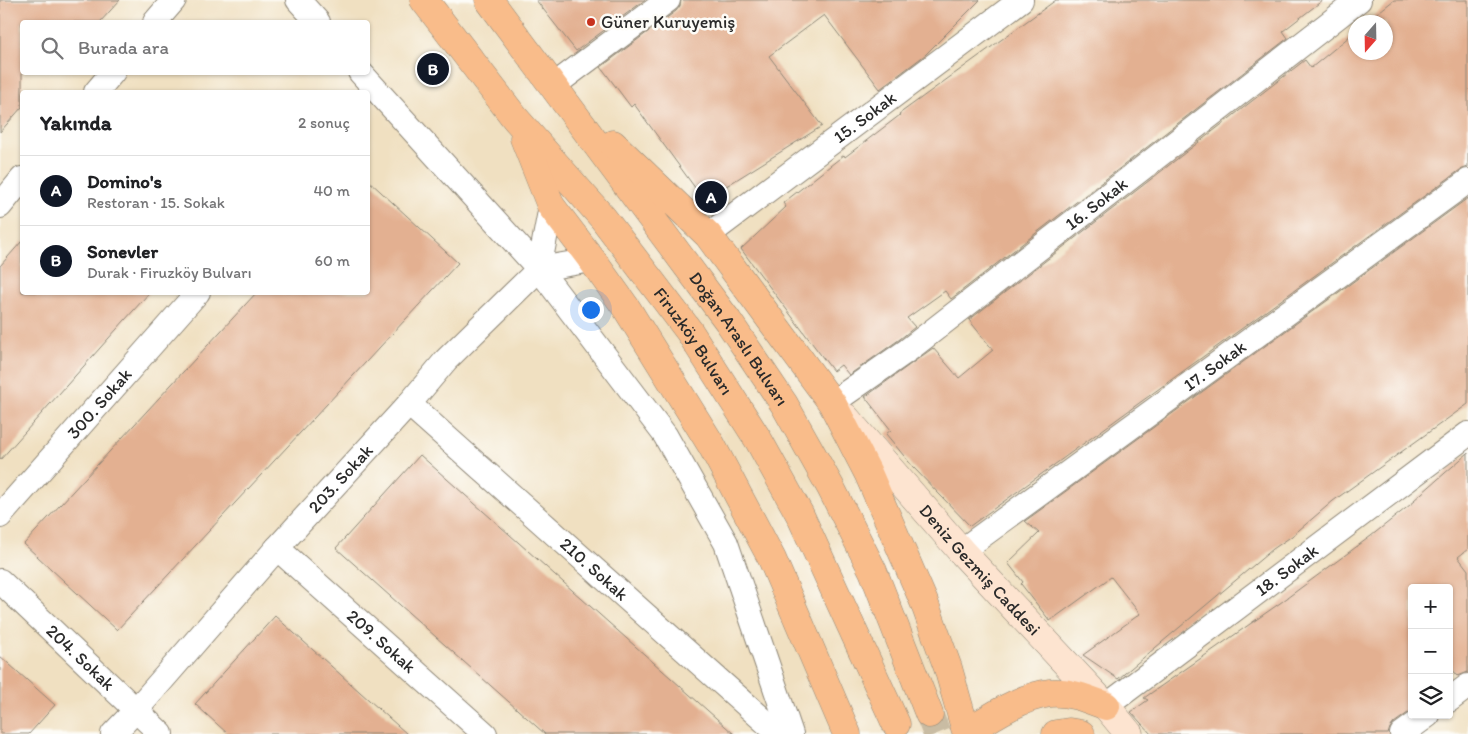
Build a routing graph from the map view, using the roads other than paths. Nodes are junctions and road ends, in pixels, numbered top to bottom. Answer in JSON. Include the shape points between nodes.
{"nodes":[{"id":1,"x":174,"y":0,"type":"edge"},
{"id":2,"x":298,"y":0,"type":"edge"},
{"id":3,"x":424,"y":0,"type":"edge"},
{"id":4,"x":489,"y":0,"type":"edge"},
{"id":5,"x":668,"y":0,"type":"edge"},
{"id":6,"x":1022,"y":0,"type":"edge"},
{"id":7,"x":1359,"y":0,"type":"edge"},
{"id":8,"x":157,"y":20,"type":"edge"},
{"id":9,"x":316,"y":20,"type":"edge"},
{"id":10,"x":110,"y":75,"type":"edge"},
{"id":11,"x":361,"y":75,"type":"edge"},
{"id":12,"x":553,"y":86,"type":"junction"},
{"id":13,"x":98,"y":90,"type":"edge"},
{"id":14,"x":369,"y":90,"type":"edge"},
{"id":15,"x":372,"y":97,"type":"edge"},
{"id":16,"x":516,"y":118,"type":"junction"},
{"id":17,"x":20,"y":181,"type":"edge"},
{"id":18,"x":1468,"y":181,"type":"edge"},
{"id":19,"x":0,"y":206,"type":"edge"},
{"id":20,"x":551,"y":206,"type":"junction"},
{"id":21,"x":708,"y":236,"type":"junction"},
{"id":22,"x":592,"y":260,"type":"junction"},
{"id":23,"x":539,"y":269,"type":"junction"},
{"id":24,"x":195,"y":295,"type":"edge"},
{"id":25,"x":832,"y":403,"type":"junction"},
{"id":26,"x":408,"y":404,"type":"junction"},
{"id":27,"x":1468,"y":434,"type":"edge"},
{"id":28,"x":0,"y":516,"type":"edge"},
{"id":29,"x":277,"y":548,"type":"junction"},
{"id":30,"x":961,"y":551,"type":"junction"},
{"id":31,"x":0,"y":581,"type":"edge"},
{"id":32,"x":1468,"y":686,"type":"edge"},
{"id":33,"x":1453,"y":697,"type":"edge"},
{"id":34,"x":1106,"y":706,"type":"junction"},
{"id":35,"x":136,"y":710,"type":"junction"},
{"id":36,"x":929,"y":714,"type":"tunnel mouth"},
{"id":37,"x":1423,"y":719,"type":"edge"},
{"id":38,"x":896,"y":724,"type":"dead end"},
{"id":39,"x":963,"y":732,"type":"edge"},
{"id":40,"x":113,"y":734,"type":"edge"},
{"id":41,"x":161,"y":734,"type":"edge"},
{"id":42,"x":485,"y":734,"type":"edge"},
{"id":43,"x":779,"y":734,"type":"edge"},
{"id":44,"x":791,"y":734,"type":"edge"},
{"id":45,"x":847,"y":734,"type":"edge"},
{"id":46,"x":1056,"y":734,"type":"edge"},
{"id":47,"x":1081,"y":734,"type":"edge"},
{"id":48,"x":1129,"y":734,"type":"edge"},
{"id":49,"x":1402,"y":734,"type":"edge"}],
"edges":[{"from":1,"to":8,"type":"street"},
{"from":2,"to":9,"type":"street"},
{"from":3,"to":16,"type":"main road","name":"Firuzköy Bulvarı"},
{"from":4,"to":12,"type":"main road","name":"Doğan Araslı Bulvarı"},
{"from":5,"to":12,"type":"street"},
{"from":6,"to":21,"type":"street","name":"15. Sokak"},
{"from":7,"to":25,"type":"street","name":"16. Sokak","via":[[908,350]]},
{"from":10,"to":13,"type":"street"},
{"from":11,"to":14,"type":"street"},
{"from":12,"to":21,"type":"main road"},
{"from":12,"to":36,"type":"main road","name":"Doğan Araslı Bulvarı","via":[[728,321],[784,404],[873,571]]},
{"from":15,"to":23,"type":"street"},
{"from":16,"to":20,"type":"main road"},
{"from":16,"to":38,"type":"main road","name":"Firuzköy Bulvarı","via":[[603,218],[689,332],[759,441],[800,515]]},
{"from":17,"to":19,"type":"street"},
{"from":18,"to":30,"type":"street","name":"17. Sokak"},
{"from":20,"to":22,"type":"main road"},
{"from":20,"to":23,"type":"street"},
{"from":21,"to":25,"type":"main road"},
{"from":22,"to":23,"type":"street"},
{"from":22,"to":45,"type":"main road","via":[[627,309],[712,446],[772,559]]},
{"from":23,"to":26,"type":"street","name":"203. Sokak","via":[[446,360]]},
{"from":23,"to":44,"type":"street","via":[[665,435],[726,543]]},
{"from":24,"to":28,"type":"street","name":"300. Sokak"},
{"from":25,"to":30,"type":"street","name":"Deniz Gezmiş Caddesi"},
{"from":25,"to":39,"type":"main road","via":[[868,473],[924,602],[948,668]]},
{"from":26,"to":29,"type":"street","name":"203. Sokak"},
{"from":26,"to":43,"type":"street","name":"210. Sokak"},
{"from":27,"to":34,"type":"street","name":"18. Sokak"},
{"from":29,"to":35,"type":"street","name":"203. Sokak"},
{"from":29,"to":42,"type":"street","name":"209. Sokak"},
{"from":30,"to":34,"type":"street","name":"Deniz Gezmiş Caddesi"},
{"from":31,"to":35,"type":"street","name":"204. Sokak"},
{"from":32,"to":33,"type":"street"},
{"from":34,"to":39,"type":"main road","via":[[1077,696],[1050,693],[1028,699]]},
{"from":34,"to":48,"type":"street","name":"Deniz Gezmiş Caddesi"},
{"from":35,"to":40,"type":"street","name":"203. Sokak"},
{"from":35,"to":41,"type":"street","name":"204. Sokak"},
{"from":37,"to":49,"type":"street"},
{"from":46,"to":47,"type":"main road"}]}
